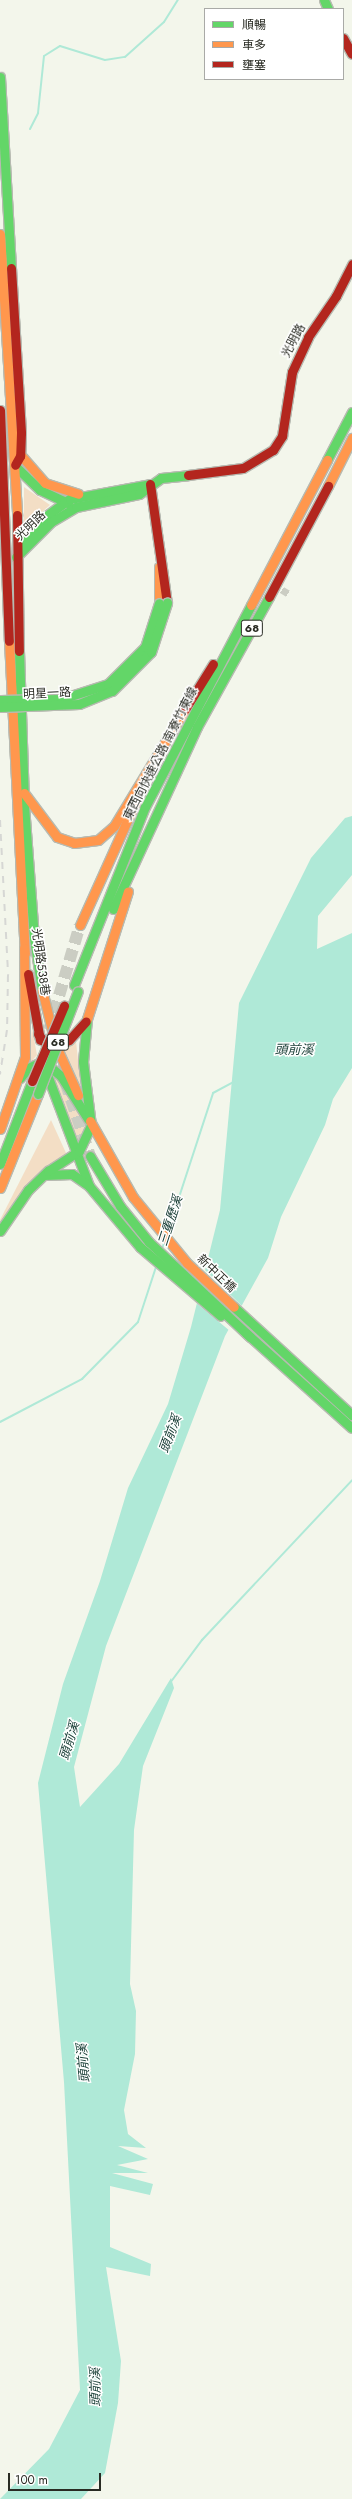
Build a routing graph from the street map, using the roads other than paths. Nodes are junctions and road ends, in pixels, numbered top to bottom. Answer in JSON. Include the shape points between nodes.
{"nodes":[{"id":1,"x":344,"y":40,"type":"edge"},
{"id":2,"x":352,"y":54,"type":"edge"},
{"id":3,"x":0,"y":77,"type":"edge"},
{"id":4,"x":0,"y":234,"type":"edge"},
{"id":5,"x":352,"y":264,"type":"edge"},
{"id":6,"x":0,"y":410,"type":"edge"},
{"id":7,"x":352,"y":412,"type":"edge"},
{"id":8,"x":12,"y":433,"type":"junction"},
{"id":9,"x":352,"y":438,"type":"edge"},
{"id":10,"x":1,"y":448,"type":"edge"},
{"id":11,"x":20,"y":456,"type":"junction"},
{"id":12,"x":15,"y":466,"type":"junction"},
{"id":13,"x":150,"y":484,"type":"junction"},
{"id":14,"x":90,"y":493,"type":"junction"},
{"id":15,"x":63,"y":502,"type":"junction"},
{"id":16,"x":86,"y":504,"type":"junction"},
{"id":17,"x":18,"y":550,"type":"junction"},
{"id":18,"x":0,"y":554,"type":"edge"},
{"id":19,"x":5,"y":565,"type":"junction"},
{"id":20,"x":163,"y":603,"type":"junction"},
{"id":21,"x":245,"y":619,"type":"junction"},
{"id":22,"x":0,"y":700,"type":"edge"},
{"id":23,"x":0,"y":707,"type":"edge"},
{"id":24,"x":156,"y":756,"type":"junction"},
{"id":25,"x":24,"y":792,"type":"junction"},
{"id":26,"x":152,"y":818,"type":"junction"},
{"id":27,"x":80,"y":925,"type":"tunnel mouth"},
{"id":28,"x":24,"y":948,"type":"junction"},
{"id":29,"x":76,"y":988,"type":"junction"},
{"id":30,"x":86,"y":1021,"type":"junction"},
{"id":31,"x":38,"y":1034,"type":"junction"},
{"id":32,"x":56,"y":1046,"type":"junction"},
{"id":33,"x":43,"y":1061,"type":"junction"},
{"id":34,"x":15,"y":1084,"type":"junction"},
{"id":35,"x":92,"y":1125,"type":"junction"},
{"id":36,"x":0,"y":1129,"type":"edge"},
{"id":37,"x":76,"y":1154,"type":"junction"},
{"id":38,"x":90,"y":1156,"type":"tunnel mouth"},
{"id":39,"x":0,"y":1164,"type":"edge"},
{"id":40,"x":44,"y":1175,"type":"junction"},
{"id":41,"x":89,"y":1186,"type":"junction"},
{"id":42,"x":0,"y":1188,"type":"edge"},
{"id":43,"x":0,"y":1231,"type":"edge"},
{"id":44,"x":250,"y":1337,"type":"junction"},
{"id":45,"x":352,"y":1415,"type":"edge"},
{"id":46,"x":352,"y":1428,"type":"edge"}],
"edges":[{"from":1,"to":2,"type":"main road"},
{"from":3,"to":11,"type":"main road","via":[[19,374]]},
{"from":4,"to":8,"type":"main road"},
{"from":5,"to":13,"type":"main road","name":"光明路","via":[[336,296],[308,337],[292,372],[282,436],[273,450],[243,468],[161,478]]},
{"from":6,"to":10,"type":"main road","name":"光明路538巷"},
{"from":7,"to":21,"type":"main road","name":"東西向快速公路 南寮竹東線","number":"68"},
{"from":8,"to":11,"type":"main road"},
{"from":8,"to":12,"type":"main road","name":"光明路538巷"},
{"from":9,"to":26,"type":"main road","name":"東西向快速公路 南寮竹東線","number":"68"},
{"from":10,"to":12,"type":"main road"},
{"from":10,"to":19,"type":"main road","name":"光明路538巷"},
{"from":11,"to":12,"type":"main road"},
{"from":11,"to":14,"type":"main road","via":[[52,487],[68,494]]},
{"from":12,"to":15,"type":"main road","via":[[40,490]]},
{"from":12,"to":17,"type":"main road","name":"光明路538巷"},
{"from":13,"to":14,"type":"main road","name":"光明路"},
{"from":13,"to":16,"type":"main road","name":"光明路","via":[[139,494]]},
{"from":13,"to":20,"type":"main road","name":"明星一路","via":[[158,538]]},
{"from":14,"to":15,"type":"main road","name":"光明路"},
{"from":15,"to":16,"type":"main road"},
{"from":15,"to":17,"type":"main road","name":"光明路"},
{"from":16,"to":17,"type":"main road","name":"光明路","via":[[51,522]]},
{"from":17,"to":19,"type":"main road","name":"光明路"},
{"from":17,"to":25,"type":"main road","name":"光明路538巷"},
{"from":18,"to":19,"type":"main road"},
{"from":19,"to":28,"type":"main road","name":"光明路538巷"},
{"from":20,"to":22,"type":"main road","name":"明星一路","bridge":true,"via":[[145,647],[108,684],[62,698]]},
{"from":20,"to":23,"type":"main road","name":"明星一路","bridge":true,"via":[[151,652],[112,691],[79,704]]},
{"from":21,"to":24,"type":"main road"},
{"from":21,"to":29,"type":"main road","name":"東西向快速公路 南寮竹東線","number":"68","via":[[145,807]]},
{"from":24,"to":25,"type":"main road","via":[[114,826],[91,842],[74,843],[57,837]]},
{"from":24,"to":27,"type":"main road"},
{"from":25,"to":32,"type":"main road","name":"光明路538巷","via":[[34,938],[44,1002]]},
{"from":26,"to":29,"type":"main road","name":"東西向快速公路 南寮竹東線","number":"68"},
{"from":26,"to":30,"type":"main road"},
{"from":28,"to":31,"type":"main road","name":"光明路538巷"},
{"from":28,"to":34,"type":"main road","via":[[25,1050]]},
{"from":29,"to":39,"type":"main road","name":"東西向快速公路 南寮竹東線","number":"68","bridge":true,"via":[[32,1081]]},
{"from":29,"to":42,"type":"main road","name":"東西向快速公路 南寮竹東線","number":"68","bridge":true,"via":[[38,1094]]},
{"from":30,"to":32,"type":"main road","via":[[69,1040]]},
{"from":30,"to":35,"type":"main road","via":[[83,1062]]},
{"from":31,"to":32,"type":"main road","via":[[48,1045]]},
{"from":31,"to":33,"type":"main road","name":"光明路538巷"},
{"from":32,"to":35,"type":"main road","name":"光明路538巷"},
{"from":33,"to":34,"type":"main road","via":[[28,1068]]},
{"from":33,"to":35,"type":"main road","via":[[61,1076]]},
{"from":33,"to":37,"type":"main road","name":"光明路538巷","via":[[50,1090]]},
{"from":34,"to":36,"type":"main road"},
{"from":35,"to":37,"type":"main road"},
{"from":35,"to":45,"type":"main road","name":"新中正橋","via":[[133,1197],[187,1263]]},
{"from":37,"to":40,"type":"main road"},
{"from":37,"to":41,"type":"main road","name":"光明路538巷"},
{"from":38,"to":44,"type":"main road","via":[[120,1206],[150,1242]]},
{"from":40,"to":41,"type":"main road","via":[[72,1174]]},
{"from":40,"to":43,"type":"main road","via":[[28,1190]]},
{"from":41,"to":44,"type":"main road","via":[[116,1221],[173,1278]]},
{"from":44,"to":46,"type":"main road"}]}
